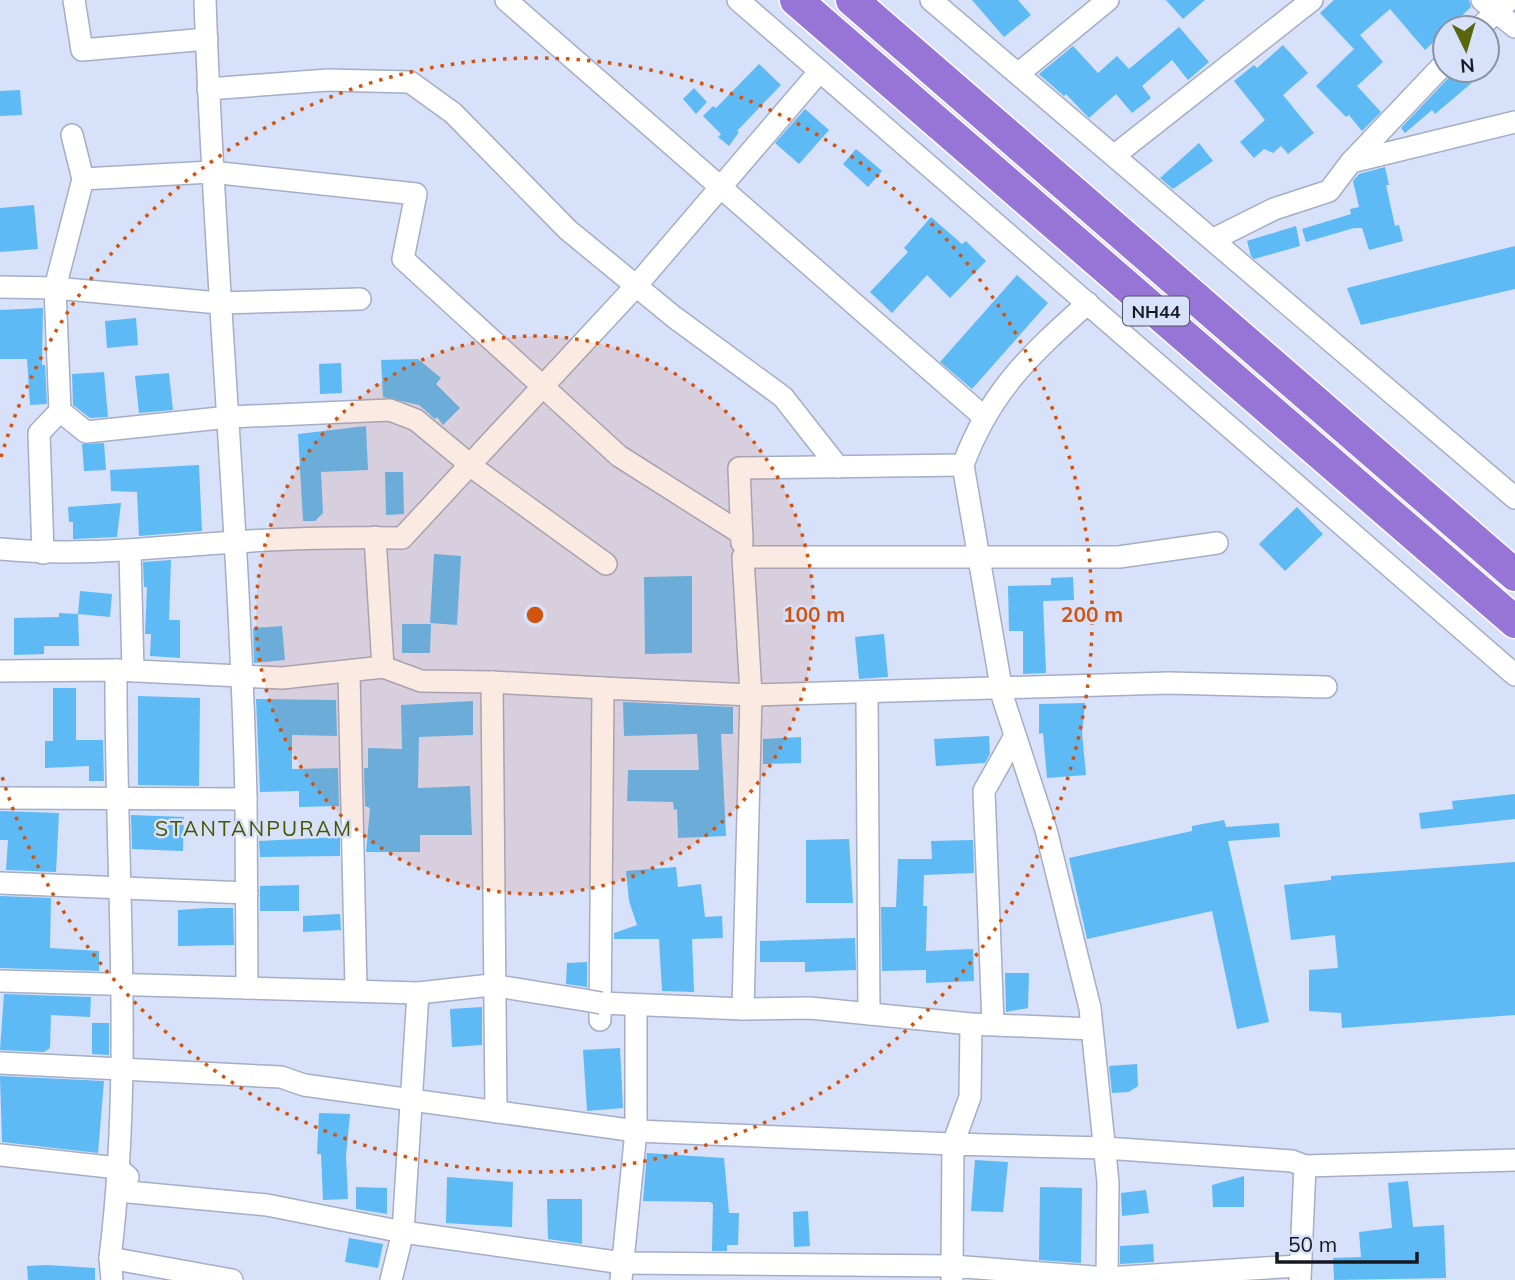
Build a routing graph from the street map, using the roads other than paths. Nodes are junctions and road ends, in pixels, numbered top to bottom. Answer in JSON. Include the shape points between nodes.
{"nodes":[{"id":1,"x":74,"y":0,"type":"edge"},
{"id":2,"x":205,"y":0,"type":"edge"},
{"id":3,"x":506,"y":0,"type":"edge"},
{"id":4,"x":738,"y":0,"type":"edge"},
{"id":5,"x":796,"y":0,"type":"edge"},
{"id":6,"x":852,"y":0,"type":"edge"},
{"id":7,"x":931,"y":0,"type":"edge"},
{"id":8,"x":1108,"y":0,"type":"edge"},
{"id":9,"x":1311,"y":0,"type":"edge"},
{"id":10,"x":1495,"y":4,"type":"edge"},
{"id":11,"x":1515,"y":27,"type":"edge"},
{"id":12,"x":206,"y":39,"type":"junction"},
{"id":13,"x":820,"y":71,"type":"junction"},
{"id":14,"x":1018,"y":74,"type":"junction"},
{"id":15,"x":1431,"y":78,"type":"edge"},
{"id":16,"x":208,"y":89,"type":"junction"},
{"id":17,"x":1515,"y":122,"type":"edge"},
{"id":18,"x":72,"y":135,"type":"dead end"},
{"id":19,"x":1115,"y":155,"type":"junction"},
{"id":20,"x":1350,"y":162,"type":"junction"},
{"id":21,"x":211,"y":172,"type":"junction"},
{"id":22,"x":83,"y":179,"type":"junction"},
{"id":23,"x":721,"y":188,"type":"junction"},
{"id":24,"x":1213,"y":239,"type":"junction"},
{"id":25,"x":1138,"y":248,"type":"junction"},
{"id":26,"x":1116,"y":276,"type":"junction"},
{"id":27,"x":636,"y":286,"type":"junction"},
{"id":28,"x":0,"y":287,"type":"edge"},
{"id":29,"x":55,"y":288,"type":"junction"},
{"id":30,"x":360,"y":299,"type":"dead end"},
{"id":31,"x":219,"y":303,"type":"junction"},
{"id":32,"x":1088,"y":303,"type":"junction"},
{"id":33,"x":542,"y":385,"type":"junction"},
{"id":34,"x":60,"y":411,"type":"junction"},
{"id":35,"x":984,"y":416,"type":"junction"},
{"id":36,"x":229,"y":417,"type":"junction"},
{"id":37,"x":470,"y":463,"type":"junction"},
{"id":38,"x":962,"y":465,"type":"junction"},
{"id":39,"x":838,"y":467,"type":"junction"},
{"id":40,"x":1515,"y":498,"type":"edge"},
{"id":41,"x":742,"y":534,"type":"junction"},
{"id":42,"x":375,"y":537,"type":"junction"},
{"id":43,"x":235,"y":542,"type":"junction"},
{"id":44,"x":1217,"y":543,"type":"dead end"},
{"id":45,"x":0,"y":550,"type":"edge"},
{"id":46,"x":130,"y":552,"type":"junction"},
{"id":47,"x":43,"y":553,"type":"junction"},
{"id":48,"x":743,"y":557,"type":"junction"},
{"id":49,"x":979,"y":559,"type":"junction"},
{"id":50,"x":606,"y":564,"type":"dead end"},
{"id":51,"x":1515,"y":575,"type":"edge"},
{"id":52,"x":1515,"y":622,"type":"edge"},
{"id":53,"x":383,"y":667,"type":"junction"},
{"id":54,"x":125,"y":670,"type":"junction"},
{"id":55,"x":0,"y":671,"type":"edge"},
{"id":56,"x":349,"y":674,"type":"junction"},
{"id":57,"x":1515,"y":675,"type":"edge"},
{"id":58,"x":243,"y":676,"type":"junction"},
{"id":59,"x":492,"y":682,"type":"junction"},
{"id":60,"x":1326,"y":687,"type":"dead end"},
{"id":61,"x":603,"y":688,"type":"junction"},
{"id":62,"x":1001,"y":690,"type":"junction"},
{"id":63,"x":867,"y":693,"type":"junction"},
{"id":64,"x":751,"y":695,"type":"junction"},
{"id":65,"x":1015,"y":736,"type":"junction"},
{"id":66,"x":0,"y":797,"type":"edge"},
{"id":67,"x":116,"y":798,"type":"junction"},
{"id":68,"x":246,"y":799,"type":"junction"},
{"id":69,"x":0,"y":883,"type":"edge"},
{"id":70,"x":119,"y":888,"type":"junction"},
{"id":71,"x":247,"y":893,"type":"junction"},
{"id":72,"x":0,"y":981,"type":"edge"},
{"id":73,"x":122,"y":987,"type":"junction"},
{"id":74,"x":494,"y":987,"type":"junction"},
{"id":75,"x":247,"y":988,"type":"junction"},
{"id":76,"x":356,"y":989,"type":"junction"},
{"id":77,"x":418,"y":993,"type":"junction"},
{"id":78,"x":636,"y":1006,"type":"junction"},
{"id":79,"x":596,"y":1007,"type":"junction"},
{"id":80,"x":743,"y":1009,"type":"junction"},
{"id":81,"x":869,"y":1014,"type":"junction"},
{"id":82,"x":982,"y":1024,"type":"junction"},
{"id":83,"x":1093,"y":1029,"type":"junction"},
{"id":84,"x":0,"y":1063,"type":"edge"},
{"id":85,"x":121,"y":1067,"type":"junction"},
{"id":86,"x":413,"y":1101,"type":"junction"},
{"id":87,"x":496,"y":1112,"type":"junction"},
{"id":88,"x":636,"y":1131,"type":"junction"},
{"id":89,"x":953,"y":1144,"type":"junction"},
{"id":90,"x":1105,"y":1148,"type":"junction"},
{"id":91,"x":0,"y":1155,"type":"edge"},
{"id":92,"x":1515,"y":1160,"type":"edge"},
{"id":93,"x":1305,"y":1166,"type":"junction"},
{"id":94,"x":118,"y":1180,"type":"junction"},
{"id":95,"x":403,"y":1232,"type":"junction"},
{"id":96,"x":110,"y":1258,"type":"junction"},
{"id":97,"x":622,"y":1272,"type":"edge"},
{"id":98,"x":952,"y":1273,"type":"edge"},
{"id":99,"x":1299,"y":1273,"type":"edge"},
{"id":100,"x":1107,"y":1279,"type":"edge"},
{"id":101,"x":113,"y":1280,"type":"edge"},
{"id":102,"x":232,"y":1280,"type":"edge"},
{"id":103,"x":391,"y":1280,"type":"edge"}],
"edges":[{"from":1,"to":12,"type":"street","via":[[82,50]]},
{"from":2,"to":12,"type":"street"},
{"from":3,"to":23,"type":"street"},
{"from":4,"to":13,"type":"street"},
{"from":5,"to":26,"type":"highway","number":"NH44"},
{"from":6,"to":25,"type":"highway","number":"NH44"},
{"from":7,"to":14,"type":"street"},
{"from":8,"to":14,"type":"street"},
{"from":9,"to":19,"type":"street"},
{"from":10,"to":11,"type":"street"},
{"from":12,"to":16,"type":"street"},
{"from":13,"to":23,"type":"street"},
{"from":13,"to":32,"type":"street"},
{"from":14,"to":19,"type":"street"},
{"from":15,"to":20,"type":"street"},
{"from":16,"to":21,"type":"street"},
{"from":16,"to":27,"type":"street","via":[[328,79],[410,82],[453,113],[568,230]]},
{"from":17,"to":20,"type":"street"},
{"from":18,"to":22,"type":"street"},
{"from":19,"to":24,"type":"street"},
{"from":20,"to":24,"type":"street","via":[[1329,191],[1274,209]]},
{"from":21,"to":22,"type":"street"},
{"from":21,"to":31,"type":"street"},
{"from":21,"to":33,"type":"street","via":[[416,194],[403,259]]},
{"from":22,"to":29,"type":"street"},
{"from":23,"to":27,"type":"street"},
{"from":23,"to":35,"type":"street"},
{"from":24,"to":40,"type":"street"},
{"from":25,"to":26,"type":"street"},
{"from":25,"to":51,"type":"highway","number":"NH44"},
{"from":26,"to":52,"type":"highway","number":"NH44"},
{"from":27,"to":33,"type":"street"},
{"from":27,"to":39,"type":"street","via":[[783,397]]},
{"from":28,"to":29,"type":"street"},
{"from":29,"to":31,"type":"street"},
{"from":29,"to":34,"type":"street"},
{"from":30,"to":31,"type":"street"},
{"from":31,"to":36,"type":"street"},
{"from":32,"to":35,"type":"street","via":[[1023,362]]},
{"from":32,"to":57,"type":"street"},
{"from":33,"to":37,"type":"street"},
{"from":33,"to":41,"type":"street","via":[[619,456]]},
{"from":34,"to":36,"type":"street","via":[[86,432]]},
{"from":34,"to":47,"type":"street","via":[[39,433]]},
{"from":35,"to":38,"type":"street"},
{"from":36,"to":37,"type":"street","via":[[390,410],[416,421]]},
{"from":36,"to":43,"type":"street"},
{"from":37,"to":42,"type":"street","via":[[402,538]]},
{"from":37,"to":50,"type":"street"},
{"from":38,"to":39,"type":"street"},
{"from":38,"to":49,"type":"street"},
{"from":39,"to":41,"type":"street","via":[[739,468]]},
{"from":41,"to":48,"type":"street"},
{"from":42,"to":43,"type":"street"},
{"from":42,"to":53,"type":"street"},
{"from":43,"to":46,"type":"street"},
{"from":43,"to":58,"type":"street"},
{"from":44,"to":49,"type":"street","via":[[1119,557]]},
{"from":45,"to":47,"type":"street"},
{"from":46,"to":47,"type":"street"},
{"from":46,"to":54,"type":"street"},
{"from":48,"to":49,"type":"street"},
{"from":48,"to":64,"type":"street"},
{"from":49,"to":62,"type":"street"},
{"from":53,"to":56,"type":"street"},
{"from":53,"to":59,"type":"street","via":[[421,681]]},
{"from":54,"to":55,"type":"street"},
{"from":54,"to":58,"type":"street"},
{"from":54,"to":67,"type":"street"},
{"from":56,"to":58,"type":"street"},
{"from":56,"to":76,"type":"street"},
{"from":58,"to":68,"type":"street"},
{"from":59,"to":61,"type":"street"},
{"from":59,"to":74,"type":"street"},
{"from":60,"to":62,"type":"street","via":[[1169,683]]},
{"from":61,"to":64,"type":"street"},
{"from":61,"to":79,"type":"street"},
{"from":62,"to":63,"type":"street"},
{"from":62,"to":65,"type":"street"},
{"from":63,"to":64,"type":"street"},
{"from":63,"to":81,"type":"street"},
{"from":64,"to":80,"type":"street"},
{"from":65,"to":82,"type":"street","via":[[984,791]]},
{"from":65,"to":83,"type":"street","via":[[1046,830]]},
{"from":66,"to":67,"type":"street"},
{"from":67,"to":68,"type":"street"},
{"from":67,"to":70,"type":"street"},
{"from":68,"to":71,"type":"street"},
{"from":69,"to":70,"type":"street"},
{"from":70,"to":71,"type":"street"},
{"from":70,"to":73,"type":"street"},
{"from":71,"to":75,"type":"street"},
{"from":72,"to":73,"type":"street"},
{"from":73,"to":75,"type":"street"},
{"from":73,"to":85,"type":"street"},
{"from":74,"to":77,"type":"street"},
{"from":74,"to":79,"type":"street"},
{"from":74,"to":87,"type":"street"},
{"from":75,"to":76,"type":"street"},
{"from":76,"to":77,"type":"street"},
{"from":77,"to":86,"type":"street"},
{"from":78,"to":79,"type":"street"},
{"from":78,"to":80,"type":"street"},
{"from":78,"to":88,"type":"street"},
{"from":80,"to":81,"type":"street","via":[[810,1008]]},
{"from":81,"to":82,"type":"street"},
{"from":82,"to":83,"type":"street"},
{"from":82,"to":89,"type":"street","via":[[970,1097]]},
{"from":83,"to":90,"type":"street"},
{"from":84,"to":85,"type":"street"},
{"from":85,"to":86,"type":"street","via":[[281,1077],[304,1085]]},
{"from":85,"to":94,"type":"street"},
{"from":86,"to":87,"type":"street"},
{"from":86,"to":95,"type":"street"},
{"from":87,"to":88,"type":"street"},
{"from":88,"to":89,"type":"street"},
{"from":88,"to":97,"type":"street"},
{"from":89,"to":90,"type":"street"},
{"from":89,"to":98,"type":"street"},
{"from":90,"to":93,"type":"street","via":[[1292,1161]]},
{"from":90,"to":100,"type":"street"},
{"from":91,"to":94,"type":"street"},
{"from":92,"to":93,"type":"street"},
{"from":93,"to":99,"type":"street"},
{"from":94,"to":95,"type":"street","via":[[153,1194],[267,1205]]},
{"from":94,"to":96,"type":"street"},
{"from":95,"to":97,"type":"street"},
{"from":95,"to":103,"type":"street"},
{"from":96,"to":101,"type":"street"},
{"from":96,"to":102,"type":"street"},
{"from":97,"to":98,"type":"street"},
{"from":98,"to":100,"type":"street"},
{"from":99,"to":100,"type":"street"}]}
